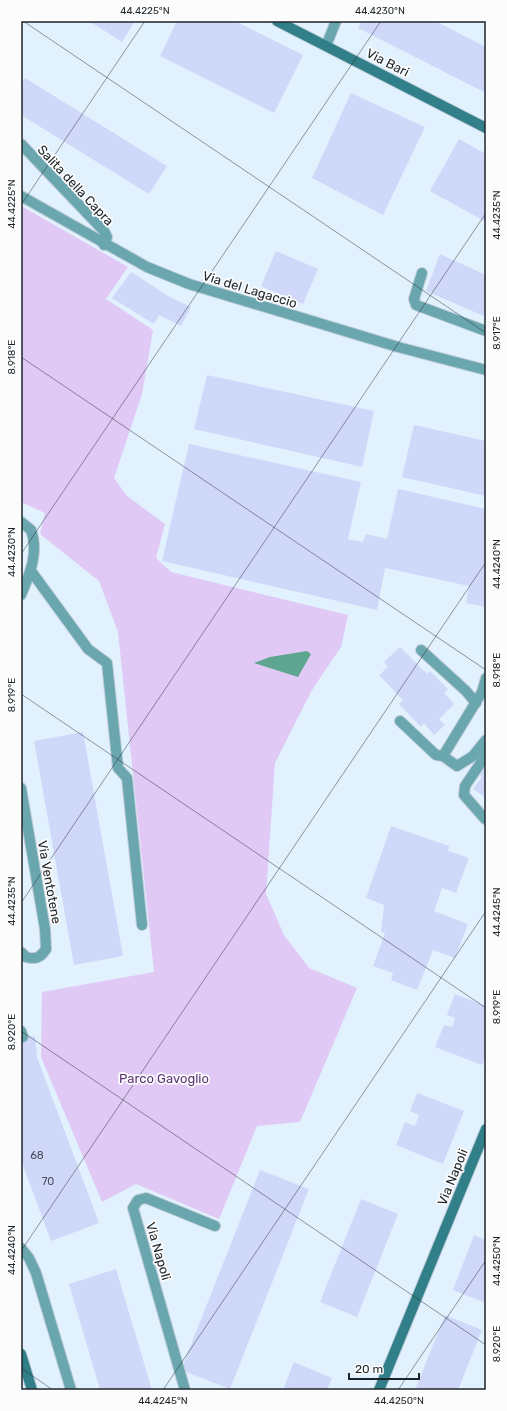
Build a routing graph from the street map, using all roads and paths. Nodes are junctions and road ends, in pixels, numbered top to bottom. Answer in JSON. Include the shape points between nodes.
{"nodes":[{"id":1,"x":277,"y":21,"type":"edge"},
{"id":2,"x":336,"y":21,"type":"edge"},
{"id":3,"x":326,"y":46,"type":"junction"},
{"id":4,"x":486,"y":128,"type":"edge"},
{"id":5,"x":21,"y":144,"type":"edge"},
{"id":6,"x":21,"y":196,"type":"edge"},
{"id":7,"x":104,"y":245,"type":"junction"},
{"id":8,"x":422,"y":274,"type":"dead end"},
{"id":9,"x":486,"y":331,"type":"edge"},
{"id":10,"x":486,"y":370,"type":"edge"},
{"id":11,"x":21,"y":522,"type":"edge"},
{"id":12,"x":31,"y":571,"type":"junction"},
{"id":13,"x":21,"y":595,"type":"edge"},
{"id":14,"x":421,"y":650,"type":"dead end"},
{"id":15,"x":486,"y":678,"type":"edge"},
{"id":16,"x":476,"y":703,"type":"junction"},
{"id":17,"x":400,"y":721,"type":"dead end"},
{"id":18,"x":486,"y":740,"type":"edge"},
{"id":19,"x":486,"y":755,"type":"edge"},
{"id":20,"x":444,"y":756,"type":"junction"},
{"id":21,"x":21,"y":788,"type":"edge"},
{"id":22,"x":485,"y":819,"type":"dead end"},
{"id":23,"x":142,"y":925,"type":"dead end"},
{"id":24,"x":21,"y":952,"type":"edge"},
{"id":25,"x":486,"y":1129,"type":"edge"},
{"id":26,"x":215,"y":1226,"type":"dead end"},
{"id":27,"x":21,"y":1248,"type":"edge"},
{"id":28,"x":21,"y":1354,"type":"edge"},
{"id":29,"x":32,"y":1390,"type":"edge"},
{"id":30,"x":71,"y":1390,"type":"edge"},
{"id":31,"x":185,"y":1390,"type":"edge"},
{"id":32,"x":379,"y":1390,"type":"edge"}],
"edges":[{"from":1,"to":3,"type":"street","name":"Via Bari"},
{"from":2,"to":3,"type":"street"},
{"from":3,"to":4,"type":"street","name":"Via Bari"},
{"from":5,"to":7,"type":"street","name":"Salita della Capra","via":[[104,231],[107,237]]},
{"from":6,"to":7,"type":"street","name":"Via del Lagaccio"},
{"from":7,"to":10,"type":"street","name":"Via del Lagaccio","via":[[146,267],[188,284],[391,345]]},
{"from":8,"to":9,"type":"street","via":[[414,299],[416,304]]},
{"from":11,"to":12,"type":"street","via":[[31,530],[34,538]]},
{"from":12,"to":13,"type":"street"},
{"from":12,"to":23,"type":"street","via":[[88,649],[106,663],[118,768],[127,778]]},
{"from":14,"to":16,"type":"street"},
{"from":15,"to":16,"type":"street"},
{"from":16,"to":20,"type":"street"},
{"from":17,"to":20,"type":"street","via":[[436,755]]},
{"from":18,"to":20,"type":"street","via":[[473,756],[457,766]]},
{"from":19,"to":22,"type":"street","via":[[465,786],[464,796]]},
{"from":21,"to":24,"type":"street","name":"Via Ventotene","via":[[46,948],[41,956],[34,958],[26,957]]},
{"from":25,"to":32,"type":"street","name":"Via Napoli"},
{"from":26,"to":31,"type":"street","name":"Via Napoli","via":[[146,1198],[138,1200],[133,1208]]},
{"from":27,"to":30,"type":"street","via":[[36,1273]]},
{"from":28,"to":29,"type":"street"}]}
